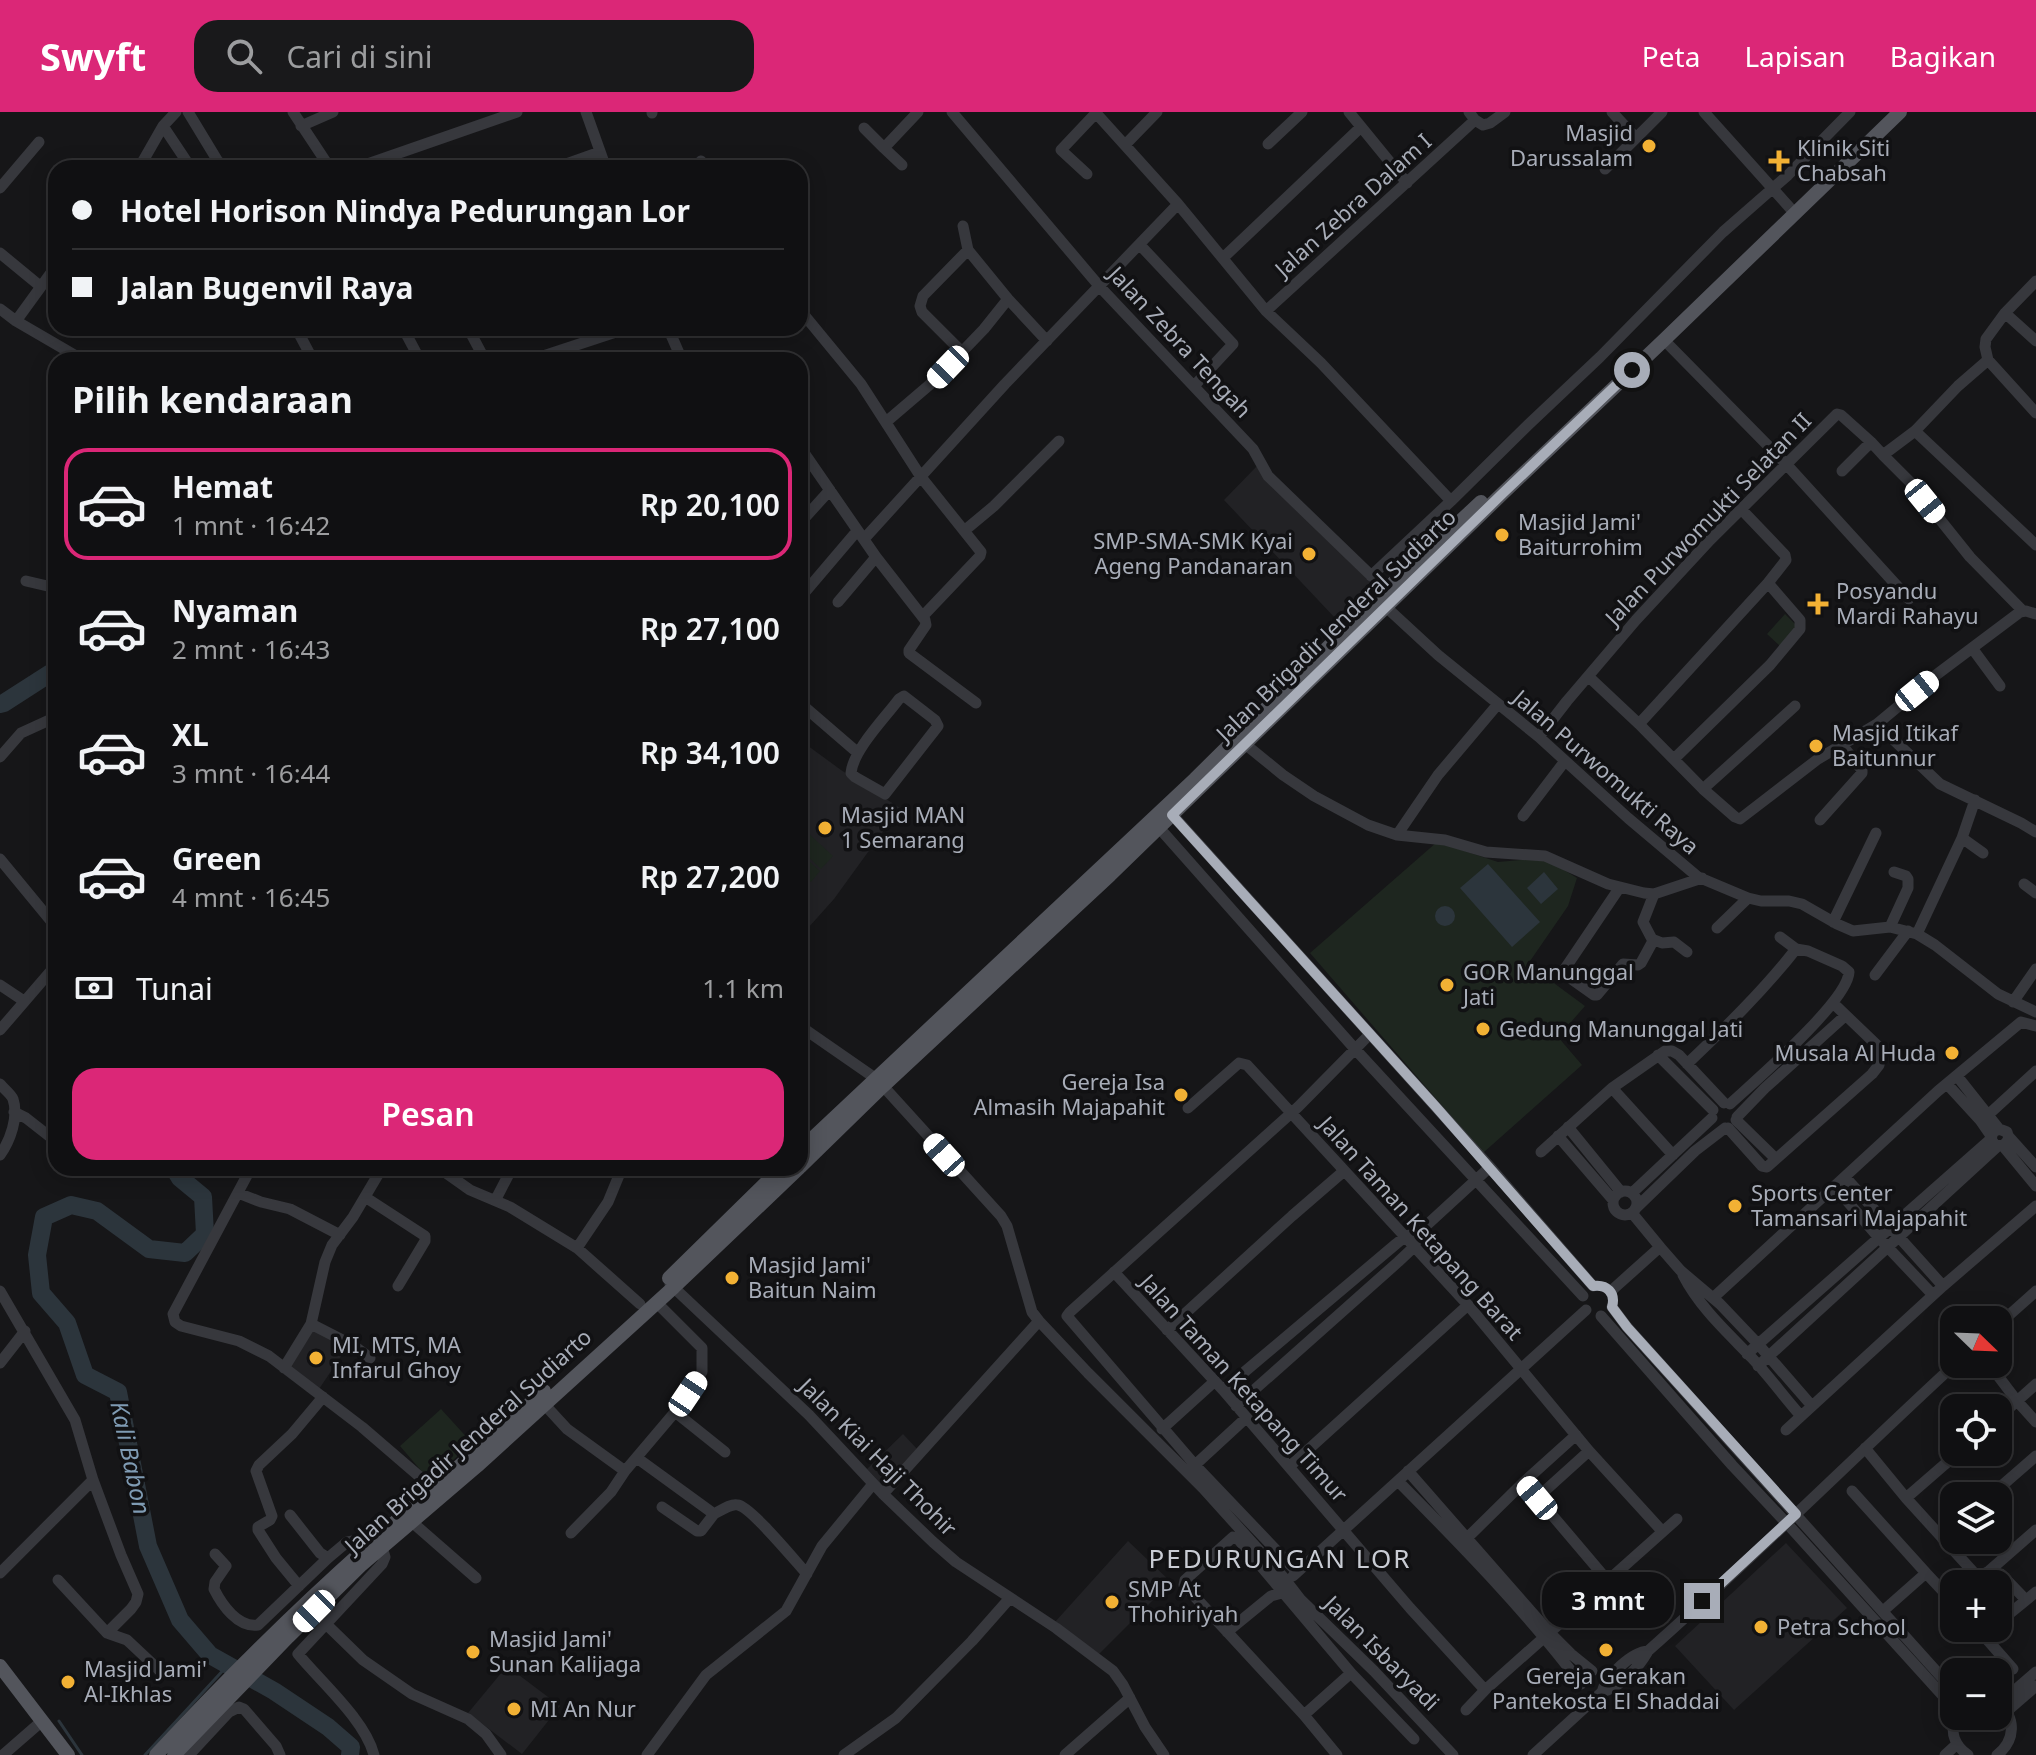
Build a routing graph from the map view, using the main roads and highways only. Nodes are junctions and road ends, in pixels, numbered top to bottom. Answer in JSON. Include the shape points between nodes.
{"nodes":[{"id":1,"x":1889,"y":112,"type":"edge"},
{"id":2,"x":1900,"y":112,"type":"edge"},
{"id":3,"x":1168,"y":811,"type":"junction"},
{"id":4,"x":879,"y":1082,"type":"junction"},
{"id":5,"x":808,"y":1143,"type":"edge"},
{"id":6,"x":808,"y":1159,"type":"edge"},
{"id":7,"x":773,"y":1176,"type":"edge"},
{"id":8,"x":791,"y":1176,"type":"edge"},
{"id":9,"x":670,"y":1284,"type":"junction"},
{"id":10,"x":284,"y":1633,"type":"junction"},
{"id":11,"x":0,"y":1666,"type":"edge"},
{"id":12,"x":208,"y":1709,"type":"junction"},
{"id":13,"x":68,"y":1755,"type":"edge"},
{"id":14,"x":156,"y":1755,"type":"edge"},
{"id":15,"x":174,"y":1755,"type":"edge"}],
"edges":[{"from":1,"to":3,"type":"main road","name":"Jalan Brigadir Jenderal Sudiarto","via":[[1386,590]]},
{"from":2,"to":3,"type":"main road","name":"Jalan Brigadir Jenderal Sudiarto","via":[[1245,744]]},
{"from":3,"to":4,"type":"main road","name":"Jalan Brigadir Jenderal Sudiarto","via":[[1110,875]]},
{"from":4,"to":5,"type":"main road","name":"Jalan Brigadir Jenderal Sudiarto"},
{"from":4,"to":6,"type":"main road","name":"Jalan Brigadir Jenderal Sudiarto"},
{"from":7,"to":9,"type":"main road","name":"Jalan Brigadir Jenderal Sudiarto"},
{"from":8,"to":9,"type":"main road","name":"Jalan Brigadir Jenderal Sudiarto"},
{"from":9,"to":10,"type":"main road","name":"Jalan Brigadir Jenderal Sudiarto","via":[[477,1466]]},
{"from":9,"to":10,"type":"main road","name":"Jalan Brigadir Jenderal Sudiarto","via":[[640,1304],[364,1549]]},
{"from":10,"to":12,"type":"main road","name":"Jalan Brigadir Jenderal Sudiarto"},
{"from":11,"to":13,"type":"main road"},
{"from":12,"to":14,"type":"main road","name":"Jalan Brigadir Jenderal Sudiarto"},
{"from":12,"to":15,"type":"main road","name":"Jalan Brigadir Jenderal Sudiarto"}]}
